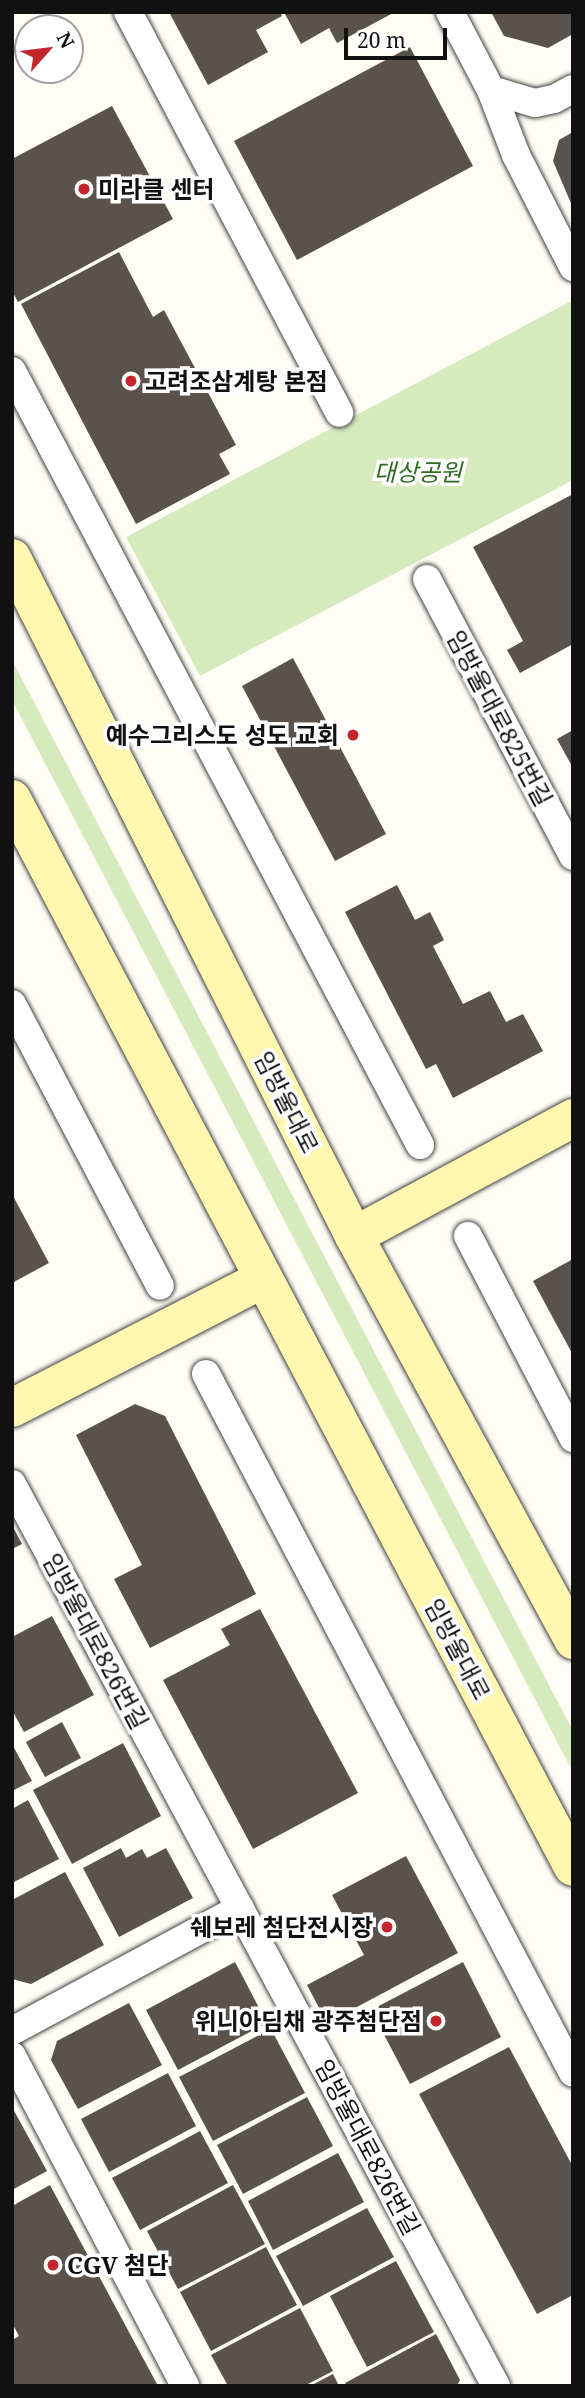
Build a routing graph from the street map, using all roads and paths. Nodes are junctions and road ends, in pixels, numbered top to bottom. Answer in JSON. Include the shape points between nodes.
{"nodes":[{"id":1,"x":128,"y":12,"type":"edge"},
{"id":2,"x":450,"y":12,"type":"edge"},
{"id":3,"x":573,"y":89,"type":"edge"},
{"id":4,"x":491,"y":90,"type":"junction"},
{"id":5,"x":573,"y":267,"type":"edge"},
{"id":6,"x":12,"y":371,"type":"edge"},
{"id":7,"x":339,"y":413,"type":"dead end"},
{"id":8,"x":12,"y":558,"type":"edge"},
{"id":9,"x":427,"y":579,"type":"dead end"},
{"id":10,"x":12,"y":799,"type":"edge"},
{"id":11,"x":573,"y":856,"type":"edge"},
{"id":12,"x":12,"y":1004,"type":"edge"},
{"id":13,"x":573,"y":1118,"type":"edge"},
{"id":14,"x":420,"y":1144,"type":"dead end"},
{"id":15,"x":354,"y":1236,"type":"junction"},
{"id":16,"x":468,"y":1236,"type":"dead end"},
{"id":17,"x":263,"y":1279,"type":"junction"},
{"id":18,"x":160,"y":1286,"type":"dead end"},
{"id":19,"x":206,"y":1374,"type":"dead end"},
{"id":20,"x":12,"y":1408,"type":"edge"},
{"id":21,"x":573,"y":1438,"type":"edge"},
{"id":22,"x":12,"y":1484,"type":"edge"},
{"id":23,"x":573,"y":1640,"type":"edge"},
{"id":24,"x":573,"y":1867,"type":"edge"},
{"id":25,"x":240,"y":1908,"type":"junction"},
{"id":26,"x":12,"y":2031,"type":"edge"},
{"id":27,"x":12,"y":2056,"type":"edge"},
{"id":28,"x":573,"y":2073,"type":"edge"},
{"id":29,"x":185,"y":2386,"type":"edge"},
{"id":30,"x":496,"y":2386,"type":"edge"}],
"edges":[{"from":1,"to":7,"type":"street"},
{"from":2,"to":4,"type":"street"},
{"from":3,"to":4,"type":"street","via":[[535,103]]},
{"from":4,"to":5,"type":"street","via":[[516,155]]},
{"from":6,"to":14,"type":"street"},
{"from":8,"to":15,"type":"main road","name":"임방울대로"},
{"from":9,"to":11,"type":"street","name":"임방울대로825번길"},
{"from":10,"to":17,"type":"main road","name":"임방울대로"},
{"from":12,"to":18,"type":"street"},
{"from":13,"to":15,"type":"main road"},
{"from":15,"to":23,"type":"main road","name":"임방울대로"},
{"from":16,"to":21,"type":"street"},
{"from":17,"to":20,"type":"main road"},
{"from":17,"to":24,"type":"main road","name":"임방울대로"},
{"from":19,"to":28,"type":"street"},
{"from":22,"to":25,"type":"street","name":"임방울대로826번길"},
{"from":25,"to":26,"type":"street"},
{"from":25,"to":30,"type":"street","name":"임방울대로826번길"},
{"from":27,"to":29,"type":"street"}]}
